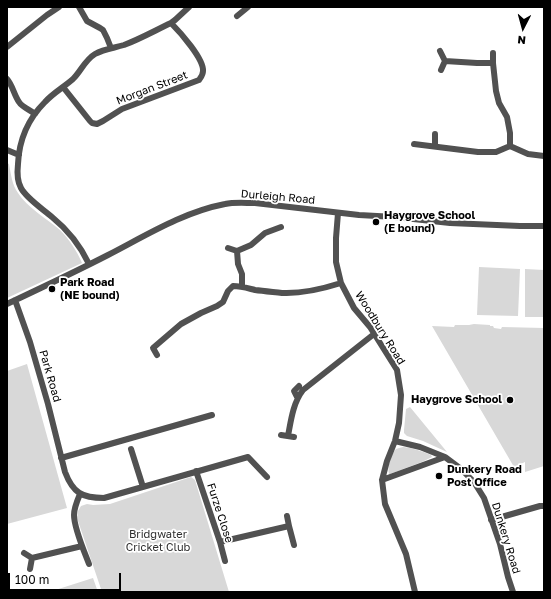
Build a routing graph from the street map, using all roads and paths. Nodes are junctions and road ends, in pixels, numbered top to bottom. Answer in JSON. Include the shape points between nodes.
{"nodes":[{"id":1,"x":59,"y":7,"type":"edge"},
{"id":2,"x":79,"y":7,"type":"edge"},
{"id":3,"x":189,"y":7,"type":"edge"},
{"id":4,"x":248,"y":7,"type":"edge"},
{"id":5,"x":238,"y":16,"type":"dead end"},
{"id":6,"x":171,"y":23,"type":"junction"},
{"id":7,"x":7,"y":47,"type":"edge"},
{"id":8,"x":111,"y":48,"type":"junction"},
{"id":9,"x":440,"y":51,"type":"dead end"},
{"id":10,"x":493,"y":53,"type":"dead end"},
{"id":11,"x":445,"y":61,"type":"junction"},
{"id":12,"x":493,"y":63,"type":"junction"},
{"id":13,"x":440,"y":70,"type":"dead end"},
{"id":14,"x":7,"y":79,"type":"edge"},
{"id":15,"x":63,"y":88,"type":"junction"},
{"id":16,"x":35,"y":114,"type":"junction"},
{"id":17,"x":435,"y":134,"type":"dead end"},
{"id":18,"x":414,"y":144,"type":"dead end"},
{"id":19,"x":434,"y":146,"type":"junction"},
{"id":20,"x":510,"y":146,"type":"junction"},
{"id":21,"x":7,"y":150,"type":"edge"},
{"id":22,"x":19,"y":155,"type":"junction"},
{"id":23,"x":544,"y":156,"type":"edge"},
{"id":24,"x":338,"y":213,"type":"junction"},
{"id":25,"x":544,"y":226,"type":"edge"},
{"id":26,"x":280,"y":227,"type":"dead end"},
{"id":27,"x":228,"y":248,"type":"dead end"},
{"id":28,"x":237,"y":251,"type":"junction"},
{"id":29,"x":89,"y":264,"type":"junction"},
{"id":30,"x":340,"y":283,"type":"junction"},
{"id":31,"x":242,"y":286,"type":"junction"},
{"id":32,"x":15,"y":300,"type":"junction"},
{"id":33,"x":7,"y":304,"type":"edge"},
{"id":34,"x":374,"y":334,"type":"junction"},
{"id":35,"x":157,"y":355,"type":"dead end"},
{"id":36,"x":299,"y":386,"type":"dead end"},
{"id":37,"x":297,"y":397,"type":"junction"},
{"id":38,"x":212,"y":415,"type":"dead end"},
{"id":39,"x":287,"y":436,"type":"dead end"},
{"id":40,"x":395,"y":441,"type":"junction"},
{"id":41,"x":131,"y":449,"type":"dead end"},
{"id":42,"x":445,"y":457,"type":"junction"},
{"id":43,"x":61,"y":458,"type":"junction"},
{"id":44,"x":142,"y":458,"type":"dead end"},
{"id":45,"x":135,"y":460,"type":"junction"},
{"id":46,"x":196,"y":472,"type":"junction"},
{"id":47,"x":267,"y":477,"type":"dead end"},
{"id":48,"x":382,"y":480,"type":"junction"},
{"id":49,"x":143,"y":487,"type":"junction"},
{"id":50,"x":80,"y":494,"type":"junction"},
{"id":51,"x":544,"y":506,"type":"edge"},
{"id":52,"x":287,"y":516,"type":"dead end"},
{"id":53,"x":491,"y":520,"type":"junction"},
{"id":54,"x":289,"y":526,"type":"junction"},
{"id":55,"x":220,"y":542,"type":"junction"},
{"id":56,"x":294,"y":545,"type":"dead end"},
{"id":57,"x":82,"y":546,"type":"junction"},
{"id":58,"x":24,"y":553,"type":"dead end"},
{"id":59,"x":32,"y":558,"type":"junction"},
{"id":60,"x":225,"y":561,"type":"dead end"},
{"id":61,"x":89,"y":564,"type":"dead end"},
{"id":62,"x":30,"y":569,"type":"dead end"},
{"id":63,"x":415,"y":592,"type":"edge"},
{"id":64,"x":512,"y":592,"type":"edge"}],
"edges":[{"from":1,"to":7,"type":"street"},
{"from":2,"to":8,"type":"street","via":[[89,23],[103,30]]},
{"from":3,"to":6,"type":"street"},
{"from":4,"to":5,"type":"street"},
{"from":6,"to":8,"type":"street","via":[[131,42]]},
{"from":6,"to":15,"type":"street","name":"Morgan Street","via":[[200,60],[203,73],[199,80],[122,108],[97,124],[90,121]]},
{"from":8,"to":15,"type":"street","via":[[90,58]]},
{"from":9,"to":11,"type":"street"},
{"from":10,"to":12,"type":"street"},
{"from":11,"to":12,"type":"street"},
{"from":11,"to":13,"type":"street"},
{"from":12,"to":20,"type":"street","via":[[499,103],[507,118]]},
{"from":14,"to":16,"type":"street","via":[[20,104]]},
{"from":15,"to":16,"type":"street","via":[[46,100]]},
{"from":16,"to":22,"type":"street","via":[[24,133]]},
{"from":17,"to":19,"type":"street"},
{"from":18,"to":19,"type":"street"},
{"from":19,"to":20,"type":"street","via":[[496,152]]},
{"from":20,"to":23,"type":"street","via":[[528,154]]},
{"from":21,"to":22,"type":"street"},
{"from":22,"to":29,"type":"street","via":[[18,181],[23,191],[62,226]]},
{"from":24,"to":25,"type":"street","name":"Durleigh Road","via":[[450,223]]},
{"from":24,"to":29,"type":"street","name":"Durleigh Road","via":[[255,203],[225,204],[190,214]]},
{"from":24,"to":30,"type":"street","name":"Woodbury Road","via":[[336,262]]},
{"from":26,"to":28,"type":"street","via":[[265,233],[251,245]]},
{"from":27,"to":28,"type":"street"},
{"from":28,"to":31,"type":"street"},
{"from":29,"to":32,"type":"street","name":"Durleigh Road"},
{"from":30,"to":31,"type":"street","via":[[324,288],[284,293]]},
{"from":30,"to":34,"type":"street","name":"Woodbury Road","via":[[354,308]]},
{"from":31,"to":35,"type":"street","via":[[233,286],[223,302],[181,324],[153,348]]},
{"from":32,"to":33,"type":"street","name":"Durleigh Road"},
{"from":32,"to":43,"type":"street","name":"Park Road","via":[[30,342]]},
{"from":34,"to":37,"type":"street"},
{"from":34,"to":40,"type":"street","name":"Woodbury Road","via":[[396,370],[401,395]]},
{"from":36,"to":37,"type":"street","via":[[294,391]]},
{"from":37,"to":39,"type":"street"},
{"from":38,"to":43,"type":"street"},
{"from":40,"to":42,"type":"street","name":"Dunkery Road"},
{"from":40,"to":48,"type":"street","name":"Woodbury Road"},
{"from":41,"to":45,"type":"street"},
{"from":42,"to":48,"type":"street"},
{"from":42,"to":53,"type":"street","name":"Dunkery Road","via":[[462,469],[474,482],[484,498]]},
{"from":43,"to":50,"type":"street","name":"Park Road","via":[[69,483]]},
{"from":44,"to":45,"type":"street"},
{"from":45,"to":49,"type":"street"},
{"from":46,"to":47,"type":"street","name":"Furze Close","via":[[248,457]]},
{"from":46,"to":49,"type":"street","name":"Furze Close"},
{"from":46,"to":55,"type":"street","name":"Furze Close"},
{"from":48,"to":63,"type":"street","name":"Woodbury Road","via":[[385,504],[406,554]]},
{"from":49,"to":50,"type":"street","name":"Furze Close","via":[[104,498]]},
{"from":50,"to":57,"type":"street","via":[[74,516]]},
{"from":51,"to":53,"type":"street"},
{"from":52,"to":54,"type":"street"},
{"from":53,"to":64,"type":"street","name":"Dunkery Road"},
{"from":54,"to":55,"type":"street"},
{"from":54,"to":56,"type":"street"},
{"from":55,"to":60,"type":"street","name":"Furze Close"},
{"from":57,"to":59,"type":"street"},
{"from":57,"to":61,"type":"street"},
{"from":58,"to":59,"type":"street"},
{"from":59,"to":62,"type":"street"}]}
